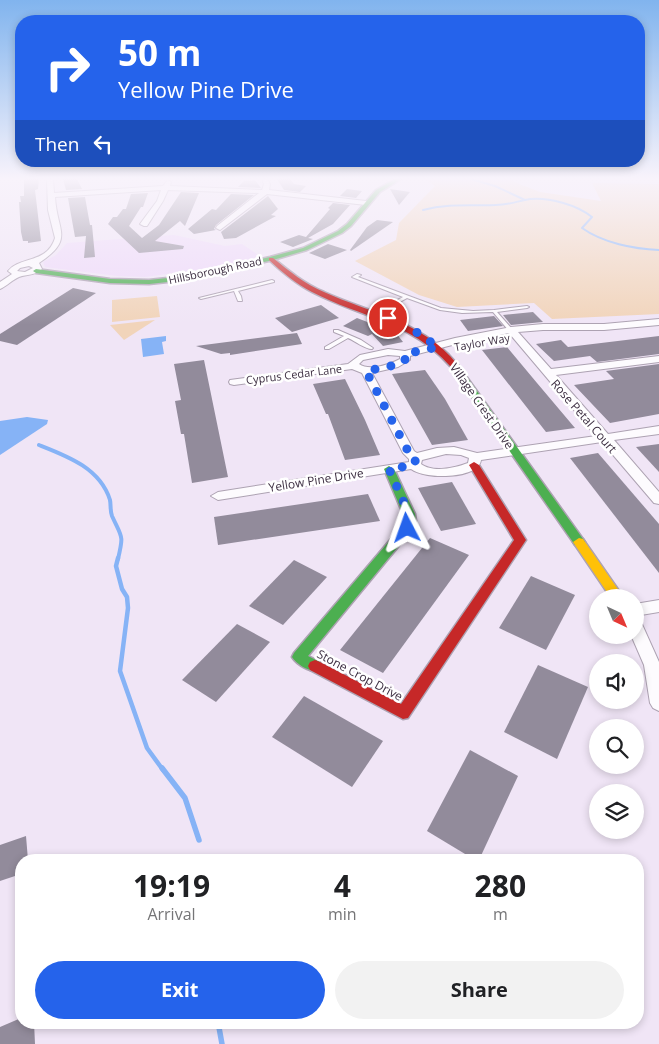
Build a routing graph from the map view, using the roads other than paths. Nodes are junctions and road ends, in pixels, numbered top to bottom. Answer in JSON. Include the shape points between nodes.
{"nodes":[{"id":1,"x":56,"y":228,"type":"edge"},
{"id":2,"x":345,"y":228,"type":"edge"},
{"id":3,"x":271,"y":259,"type":"junction"},
{"id":4,"x":35,"y":267,"type":"junction"},
{"id":5,"x":359,"y":275,"type":"dead end"},
{"id":6,"x":272,"y":281,"type":"dead end"},
{"id":7,"x":0,"y":286,"type":"edge"},
{"id":8,"x":235,"y":290,"type":"junction"},
{"id":9,"x":406,"y":297,"type":"junction"},
{"id":10,"x":201,"y":298,"type":"dead end"},
{"id":11,"x":240,"y":300,"type":"dead end"},
{"id":12,"x":526,"y":308,"type":"dead end"},
{"id":13,"x":494,"y":312,"type":"junction"},
{"id":14,"x":376,"y":314,"type":"junction"},
{"id":15,"x":659,"y":322,"type":"edge"},
{"id":16,"x":659,"y":327,"type":"edge"},
{"id":17,"x":336,"y":331,"type":"dead end"},
{"id":18,"x":513,"y":333,"type":"junction"},
{"id":19,"x":348,"y":336,"type":"junction"},
{"id":20,"x":438,"y":347,"type":"junction"},
{"id":21,"x":327,"y":348,"type":"dead end"},
{"id":22,"x":370,"y":348,"type":"dead end"},
{"id":23,"x":405,"y":354,"type":"junction"},
{"id":24,"x":659,"y":359,"type":"edge"},
{"id":25,"x":354,"y":366,"type":"junction"},
{"id":26,"x":366,"y":371,"type":"junction"},
{"id":27,"x":546,"y":373,"type":"junction"},
{"id":28,"x":234,"y":382,"type":"dead end"},
{"id":29,"x":659,"y":430,"type":"edge"},
{"id":30,"x":603,"y":437,"type":"junction"},
{"id":31,"x":514,"y":450,"type":"junction"},
{"id":32,"x":475,"y":461,"type":"junction"},
{"id":33,"x":415,"y":462,"type":"junction"},
{"id":34,"x":389,"y":469,"type":"junction"},
{"id":35,"x":218,"y":496,"type":"dead end"},
{"id":36,"x":659,"y":500,"type":"edge"},
{"id":37,"x":612,"y":589,"type":"edge"},
{"id":38,"x":659,"y":606,"type":"edge"},
{"id":39,"x":644,"y":608,"type":"edge"},
{"id":40,"x":643,"y":644,"type":"edge"},
{"id":41,"x":659,"y":703,"type":"edge"}],
"edges":[{"from":1,"to":4,"type":"street","via":[[59,242]]},
{"from":2,"to":3,"type":"street","name":"Hillsborough Road","via":[[306,249]]},
{"from":3,"to":4,"type":"street","name":"Hillsborough Road","via":[[186,278],[149,282],[110,280]]},
{"from":3,"to":14,"type":"street","name":"Village Crest Drive","via":[[304,285]]},
{"from":4,"to":7,"type":"street","via":[[13,270]]},
{"from":5,"to":9,"type":"lane","via":[[354,277]]},
{"from":6,"to":8,"type":"lane"},
{"from":8,"to":10,"type":"lane"},
{"from":8,"to":11,"type":"lane"},
{"from":9,"to":13,"type":"lane","via":[[455,312]]},
{"from":9,"to":14,"type":"lane"},
{"from":12,"to":13,"type":"lane"},
{"from":13,"to":18,"type":"lane"},
{"from":14,"to":20,"type":"street","name":"Village Crest Drive","via":[[418,333]]},
{"from":15,"to":18,"type":"street","name":"Taylor Way","via":[[604,328],[543,327]]},
{"from":16,"to":18,"type":"street","name":"Taylor Way","via":[[619,332]]},
{"from":17,"to":19,"type":"lane"},
{"from":18,"to":20,"type":"street","name":"Taylor Way","via":[[459,347]]},
{"from":18,"to":27,"type":"street","name":"Rose Petal Court"},
{"from":19,"to":21,"type":"lane"},
{"from":19,"to":22,"type":"lane"},
{"from":20,"to":23,"type":"street","name":"Cyprus Cedar Lane"},
{"from":20,"to":31,"type":"street","name":"Village Crest Drive"},
{"from":23,"to":25,"type":"street","name":"Cyprus Cedar Lane","via":[[392,351],[360,358]]},
{"from":23,"to":26,"type":"street","name":"Cyprus Cedar Lane","via":[[405,360],[400,364]]},
{"from":24,"to":27,"type":"street"},
{"from":25,"to":26,"type":"street","name":"Cyprus Cedar Lane"},
{"from":25,"to":28,"type":"street","name":"Cyprus Cedar Lane"},
{"from":26,"to":33,"type":"street"},
{"from":27,"to":30,"type":"street","name":"Rose Petal Court"},
{"from":29,"to":30,"type":"street","name":"Yellow Pine Drive"},
{"from":30,"to":31,"type":"street","name":"Yellow Pine Drive"},
{"from":30,"to":36,"type":"street","name":"Rose Petal Court"},
{"from":31,"to":32,"type":"street","name":"Yellow Pine Drive"},
{"from":31,"to":37,"type":"street","name":"Village Crest Drive"},
{"from":32,"to":33,"type":"street","name":"Yellow Pine Drive","via":[[467,452],[455,450],[425,454]]},
{"from":32,"to":33,"type":"street","name":"Yellow Pine Drive","via":[[466,468],[428,473],[422,472]]},
{"from":32,"to":34,"type":"street","name":"Stone Crop Drive","via":[[520,540],[403,714],[299,658],[407,528],[409,514]]},
{"from":33,"to":34,"type":"street","name":"Yellow Pine Drive"},
{"from":34,"to":35,"type":"street","name":"Yellow Pine Drive"},
{"from":38,"to":39,"type":"street"},
{"from":40,"to":41,"type":"street","via":[[652,664]]}]}
